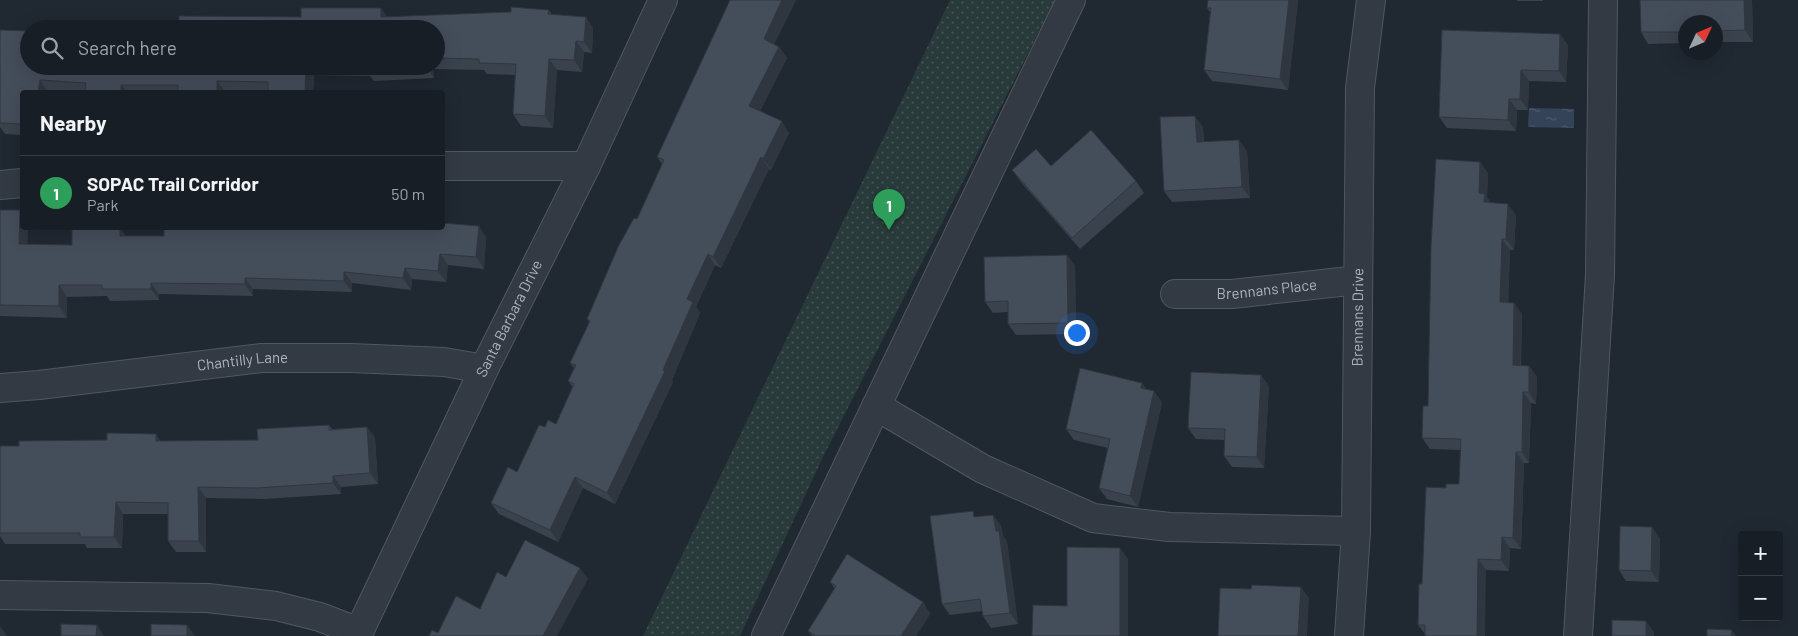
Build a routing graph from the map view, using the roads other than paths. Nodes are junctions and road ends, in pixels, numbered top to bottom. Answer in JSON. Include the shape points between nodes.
{"nodes":[{"id":1,"x":663,"y":0,"type":"edge"},
{"id":2,"x":1071,"y":0,"type":"edge"},
{"id":3,"x":1371,"y":0,"type":"edge"},
{"id":4,"x":1603,"y":0,"type":"edge"},
{"id":5,"x":445,"y":166,"type":"edge"},
{"id":6,"x":586,"y":166,"type":"junction"},
{"id":7,"x":20,"y":183,"type":"edge"},
{"id":8,"x":0,"y":184,"type":"edge"},
{"id":9,"x":1358,"y":280,"type":"junction"},
{"id":10,"x":1175,"y":294,"type":"dead end"},
{"id":11,"x":484,"y":369,"type":"junction"},
{"id":12,"x":0,"y":388,"type":"edge"},
{"id":13,"x":876,"y":406,"type":"junction"},
{"id":14,"x":1356,"y":530,"type":"junction"},
{"id":15,"x":0,"y":595,"type":"edge"},
{"id":16,"x":358,"y":634,"type":"edge"},
{"id":17,"x":766,"y":636,"type":"edge"},
{"id":18,"x":1349,"y":636,"type":"edge"},
{"id":19,"x":1578,"y":636,"type":"edge"}],
"edges":[{"from":1,"to":6,"type":"street","name":"Santa Barbara Drive"},
{"from":2,"to":13,"type":"street"},
{"from":3,"to":9,"type":"street","name":"Brennans Drive","via":[[1360,88]]},
{"from":4,"to":19,"type":"street","via":[[1600,275]]},
{"from":5,"to":6,"type":"street"},
{"from":6,"to":11,"type":"street","name":"Santa Barbara Drive"},
{"from":7,"to":8,"type":"street"},
{"from":9,"to":10,"type":"street","name":"Brennans Place","via":[[1232,294]]},
{"from":9,"to":14,"type":"street","name":"Brennans Drive"},
{"from":11,"to":12,"type":"street","name":"Chantilly Lane","via":[[435,362],[262,358]]},
{"from":11,"to":16,"type":"street","name":"Santa Barbara Drive"},
{"from":13,"to":14,"type":"street","via":[[983,469],[1093,518],[1169,527]]},
{"from":13,"to":17,"type":"street"},
{"from":14,"to":18,"type":"street","name":"Brennans Drive"},
{"from":15,"to":16,"type":"street","via":[[208,598],[276,606],[320,617]]}]}
